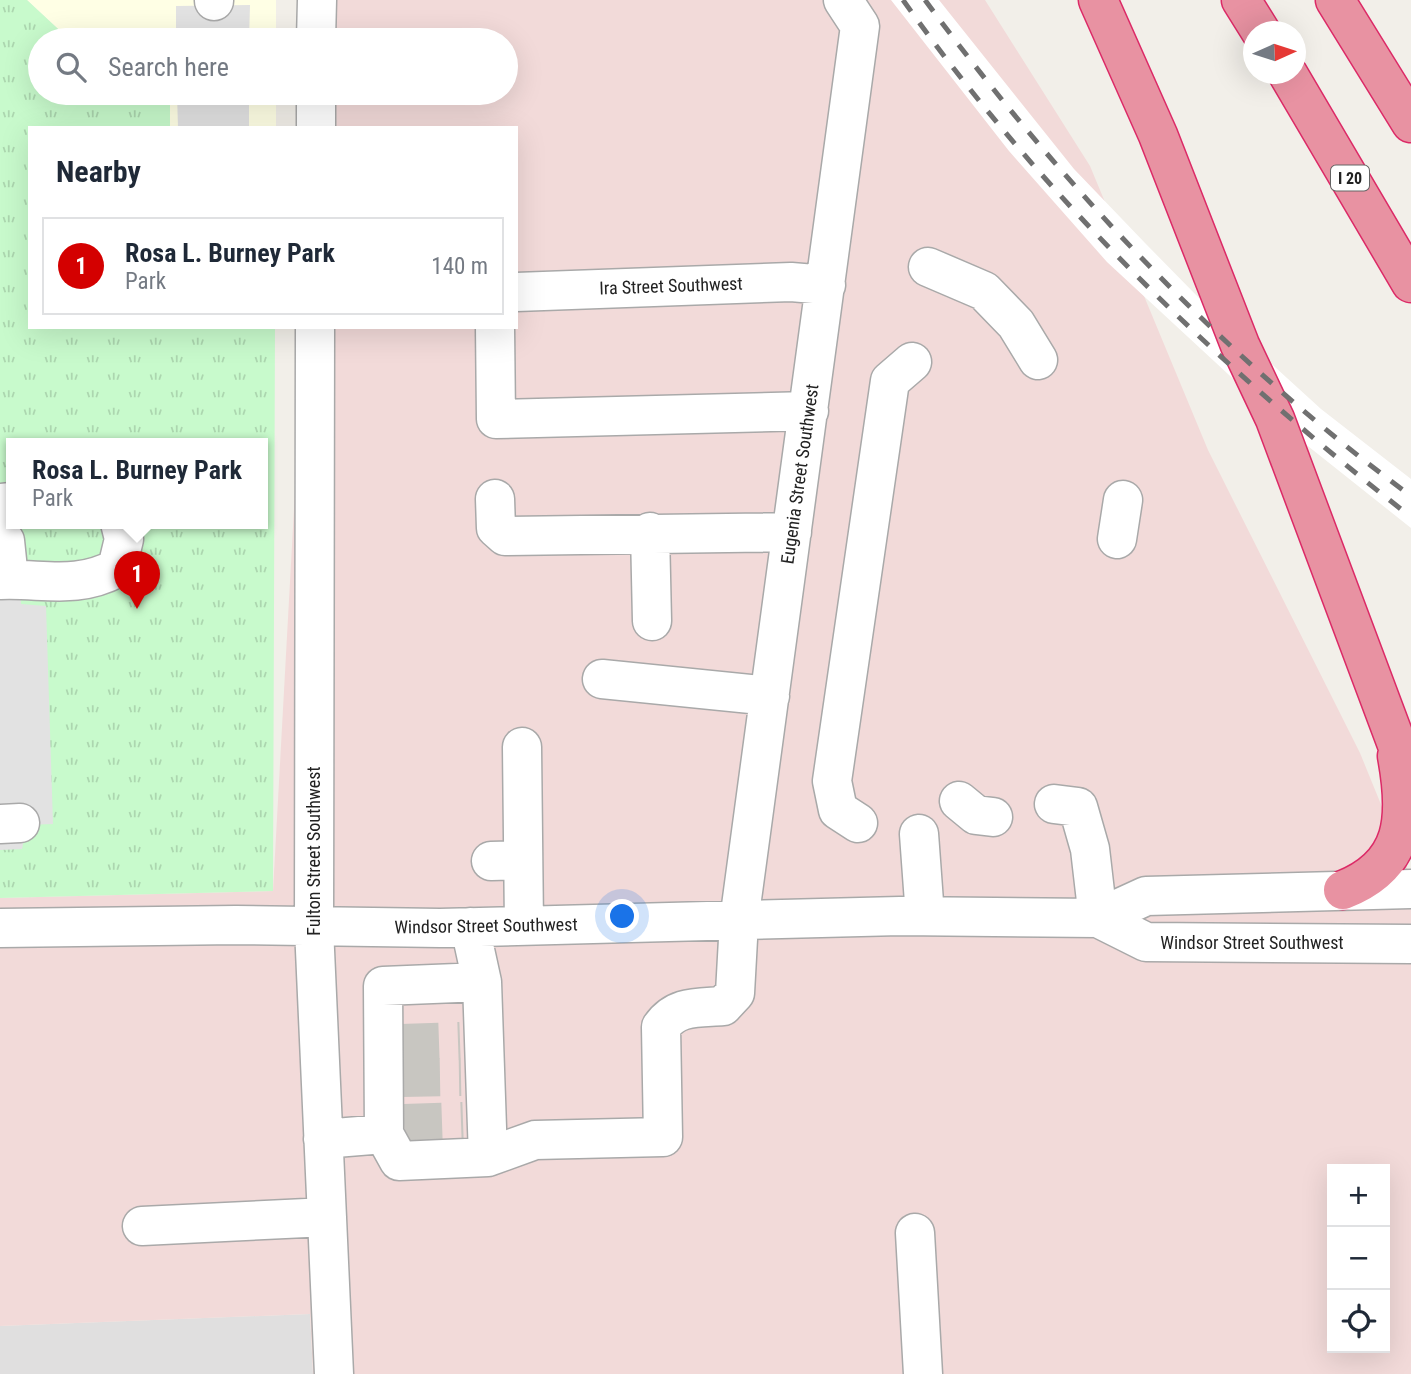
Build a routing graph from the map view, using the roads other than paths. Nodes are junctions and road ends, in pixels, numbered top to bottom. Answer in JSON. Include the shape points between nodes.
{"nodes":[{"id":1,"x":317,"y":0,"type":"edge"},
{"id":2,"x":1098,"y":0,"type":"edge"},
{"id":3,"x":1241,"y":0,"type":"edge"},
{"id":4,"x":1335,"y":0,"type":"edge"},
{"id":5,"x":852,"y":13,"type":"edge"},
{"id":6,"x":1254,"y":21,"type":"edge"},
{"id":7,"x":316,"y":28,"type":"edge"},
{"id":8,"x":1293,"y":84,"type":"edge"},
{"id":9,"x":316,"y":105,"type":"edge"},
{"id":10,"x":1411,"y":123,"type":"edge"},
{"id":11,"x":316,"y":126,"type":"edge"},
{"id":12,"x":928,"y":267,"type":"dead end"},
{"id":13,"x":1411,"y":283,"type":"edge"},
{"id":14,"x":826,"y":285,"type":"junction"},
{"id":15,"x":518,"y":292,"type":"edge"},
{"id":16,"x":316,"y":329,"type":"edge"},
{"id":17,"x":495,"y":329,"type":"edge"},
{"id":18,"x":1038,"y":360,"type":"dead end"},
{"id":19,"x":912,"y":362,"type":"dead end"},
{"id":20,"x":809,"y":411,"type":"junction"},
{"id":21,"x":495,"y":499,"type":"dead end"},
{"id":22,"x":1123,"y":500,"type":"dead end"},
{"id":23,"x":122,"y":529,"type":"edge"},
{"id":24,"x":650,"y":532,"type":"junction"},
{"id":25,"x":792,"y":532,"type":"junction"},
{"id":26,"x":0,"y":536,"type":"edge"},
{"id":27,"x":1117,"y":538,"type":"dead end"},
{"id":28,"x":5,"y":579,"type":"edge"},
{"id":29,"x":652,"y":621,"type":"dead end"},
{"id":30,"x":602,"y":679,"type":"dead end"},
{"id":31,"x":770,"y":696,"type":"junction"},
{"id":32,"x":1394,"y":740,"type":"junction"},
{"id":33,"x":522,"y":747,"type":"dead end"},
{"id":34,"x":1411,"y":782,"type":"edge"},
{"id":35,"x":960,"y":801,"type":"dead end"},
{"id":36,"x":1054,"y":804,"type":"dead end"},
{"id":37,"x":993,"y":817,"type":"dead end"},
{"id":38,"x":858,"y":823,"type":"dead end"},
{"id":39,"x":919,"y":834,"type":"dead end"},
{"id":40,"x":1411,"y":889,"type":"edge"},
{"id":41,"x":1343,"y":890,"type":"junction"},
{"id":42,"x":925,"y":916,"type":"junction"},
{"id":43,"x":1098,"y":918,"type":"junction"},
{"id":44,"x":739,"y":921,"type":"junction"},
{"id":45,"x":524,"y":926,"type":"junction"},
{"id":46,"x":470,"y":927,"type":"junction"},
{"id":47,"x":0,"y":928,"type":"edge"},
{"id":48,"x":314,"y":928,"type":"junction"},
{"id":49,"x":1411,"y":944,"type":"edge"},
{"id":50,"x":482,"y":982,"type":"junction"},
{"id":51,"x":469,"y":1068,"type":"junction"},
{"id":52,"x":463,"y":1121,"type":"dead end"},
{"id":53,"x":394,"y":1128,"type":"junction"},
{"id":54,"x":323,"y":1139,"type":"junction"},
{"id":55,"x":488,"y":1157,"type":"junction"},
{"id":56,"x":327,"y":1217,"type":"junction"},
{"id":57,"x":142,"y":1226,"type":"dead end"},
{"id":58,"x":915,"y":1233,"type":"dead end"},
{"id":59,"x":334,"y":1374,"type":"edge"},
{"id":60,"x":923,"y":1374,"type":"edge"}],
"edges":[{"from":1,"to":7,"type":"street"},
{"from":2,"to":32,"type":"highway","via":[[1158,135],[1235,334],[1275,419]]},
{"from":3,"to":6,"type":"highway"},
{"from":4,"to":10,"type":"highway"},
{"from":5,"to":14,"type":"street","name":"Eugenia Street Southwest"},
{"from":8,"to":13,"type":"highway","number":"I 20"},
{"from":9,"to":11,"type":"street"},
{"from":12,"to":18,"type":"street","via":[[984,291],[1016,324]]},
{"from":14,"to":15,"type":"street","name":"Ira Street Southwest","via":[[791,282]]},
{"from":14,"to":20,"type":"street","name":"Eugenia Street Southwest"},
{"from":16,"to":48,"type":"street","name":"Fulton Street Southwest"},
{"from":17,"to":20,"type":"street","via":[[496,419]]},
{"from":19,"to":38,"type":"street","via":[[890,381],[832,781],[838,810]]},
{"from":20,"to":25,"type":"street","name":"Eugenia Street Southwest"},
{"from":21,"to":24,"type":"street","via":[[496,528],[505,536]]},
{"from":22,"to":27,"type":"street"},
{"from":23,"to":28,"type":"street","via":[[124,539],[117,568],[97,578],[61,583]]},
{"from":24,"to":25,"type":"street"},
{"from":24,"to":29,"type":"street"},
{"from":25,"to":31,"type":"street","name":"Eugenia Street Southwest"},
{"from":26,"to":28,"type":"street","via":[[5,541]]},
{"from":30,"to":31,"type":"street"},
{"from":31,"to":44,"type":"street","name":"Eugenia Street Southwest"},
{"from":32,"to":34,"type":"highway"},
{"from":32,"to":41,"type":"highway","via":[[1404,800],[1394,850],[1371,877]]},
{"from":33,"to":45,"type":"street","via":[[507,861]]},
{"from":35,"to":37,"type":"street","via":[[976,816]]},
{"from":36,"to":43,"type":"street","via":[[1078,807],[1090,849]]},
{"from":39,"to":42,"type":"street"},
{"from":40,"to":41,"type":"street","name":"Windsor Street Southwest"},
{"from":41,"to":43,"type":"street","name":"Windsor Street Southwest","via":[[1146,896]]},
{"from":42,"to":43,"type":"street","name":"Windsor Street Southwest"},
{"from":42,"to":44,"type":"street","name":"Windsor Street Southwest"},
{"from":43,"to":49,"type":"street","name":"Windsor Street Southwest","via":[[1146,942]]},
{"from":44,"to":45,"type":"street","name":"Windsor Street Southwest"},
{"from":44,"to":55,"type":"street","name":"Eugenia Street Southwest","via":[[735,993],[730,1002],[680,1009],[661,1027],[663,1137],[535,1140]]},
{"from":45,"to":46,"type":"street","name":"Windsor Street Southwest"},
{"from":46,"to":48,"type":"street","name":"Windsor Street Southwest"},
{"from":46,"to":50,"type":"street"},
{"from":47,"to":48,"type":"street","name":"Windsor Street Southwest"},
{"from":48,"to":54,"type":"street","name":"Fulton Street Southwest"},
{"from":50,"to":51,"type":"street"},
{"from":50,"to":53,"type":"street","via":[[383,986],[395,1070]]},
{"from":51,"to":52,"type":"street"},
{"from":51,"to":55,"type":"street"},
{"from":53,"to":54,"type":"street"},
{"from":53,"to":55,"type":"street","via":[[399,1160]]},
{"from":54,"to":56,"type":"street","name":"Fulton Street Southwest"},
{"from":56,"to":57,"type":"street"},
{"from":56,"to":59,"type":"street","name":"Fulton Street Southwest"},
{"from":58,"to":60,"type":"street"}]}
